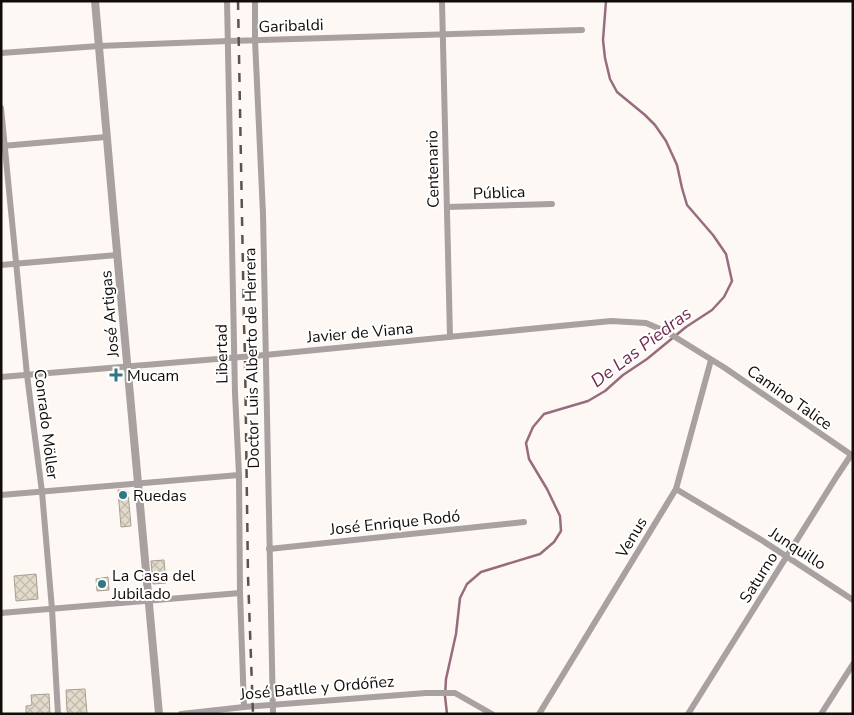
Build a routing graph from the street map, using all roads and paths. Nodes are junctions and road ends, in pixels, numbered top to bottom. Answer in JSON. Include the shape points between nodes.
{"nodes":[{"id":1,"x":95,"y":1,"type":"edge"},
{"id":2,"x":227,"y":1,"type":"edge"},
{"id":3,"x":254,"y":1,"type":"edge"},
{"id":4,"x":442,"y":1,"type":"edge"},
{"id":5,"x":582,"y":30,"type":"dead end"},
{"id":6,"x":443,"y":35,"type":"junction"},
{"id":7,"x":255,"y":40,"type":"junction"},
{"id":8,"x":228,"y":41,"type":"junction"},
{"id":9,"x":99,"y":46,"type":"junction"},
{"id":10,"x":1,"y":53,"type":"edge"},
{"id":11,"x":1,"y":108,"type":"edge"},
{"id":12,"x":106,"y":137,"type":"junction"},
{"id":13,"x":3,"y":146,"type":"edge"},
{"id":14,"x":552,"y":204,"type":"dead end"},
{"id":15,"x":447,"y":207,"type":"junction"},
{"id":16,"x":117,"y":255,"type":"junction"},
{"id":17,"x":16,"y":264,"type":"junction"},
{"id":18,"x":1,"y":265,"type":"edge"},
{"id":19,"x":450,"y":337,"type":"junction"},
{"id":20,"x":265,"y":355,"type":"junction"},
{"id":21,"x":235,"y":357,"type":"junction"},
{"id":22,"x":712,"y":360,"type":"junction"},
{"id":23,"x":127,"y":367,"type":"junction"},
{"id":24,"x":27,"y":375,"type":"junction"},
{"id":25,"x":1,"y":377,"type":"edge"},
{"id":26,"x":852,"y":456,"type":"edge"},
{"id":27,"x":239,"y":475,"type":"junction"},
{"id":28,"x":138,"y":483,"type":"junction"},
{"id":29,"x":676,"y":490,"type":"junction"},
{"id":30,"x":42,"y":492,"type":"junction"},
{"id":31,"x":1,"y":495,"type":"edge"},
{"id":32,"x":524,"y":522,"type":"dead end"},
{"id":33,"x":269,"y":549,"type":"junction"},
{"id":34,"x":786,"y":557,"type":"junction"},
{"id":35,"x":240,"y":593,"type":"junction"},
{"id":36,"x":853,"y":600,"type":"edge"},
{"id":37,"x":149,"y":601,"type":"junction"},
{"id":38,"x":52,"y":609,"type":"junction"},
{"id":39,"x":1,"y":613,"type":"edge"},
{"id":40,"x":853,"y":664,"type":"edge"},
{"id":41,"x":272,"y":705,"type":"junction"},
{"id":42,"x":244,"y":707,"type":"junction"},
{"id":43,"x":58,"y":714,"type":"edge"},
{"id":44,"x":159,"y":714,"type":"edge"},
{"id":45,"x":181,"y":714,"type":"edge"},
{"id":46,"x":273,"y":714,"type":"edge"},
{"id":47,"x":492,"y":714,"type":"edge"},
{"id":48,"x":539,"y":714,"type":"edge"},
{"id":49,"x":688,"y":714,"type":"edge"},
{"id":50,"x":821,"y":714,"type":"edge"}],
"edges":[{"from":1,"to":9,"type":"street","name":"José Artigas"},
{"from":2,"to":8,"type":"street","name":"Libertad"},
{"from":3,"to":7,"type":"street","name":"Doctor Luis Alberto de Herrera"},
{"from":4,"to":6,"type":"street","name":"Centenario"},
{"from":5,"to":6,"type":"street","name":"Garibaldi"},
{"from":6,"to":7,"type":"street","name":"Garibaldi"},
{"from":6,"to":15,"type":"street","name":"Centenario"},
{"from":7,"to":8,"type":"street","name":"Garibaldi"},
{"from":7,"to":20,"type":"street","name":"Doctor Luis Alberto de Herrera"},
{"from":8,"to":9,"type":"street","name":"Garibaldi"},
{"from":8,"to":21,"type":"street","name":"Libertad"},
{"from":9,"to":10,"type":"street","name":"Garibaldi"},
{"from":9,"to":12,"type":"street","name":"José Artigas"},
{"from":11,"to":13,"type":"street","name":"Conrado Möller"},
{"from":12,"to":13,"type":"street"},
{"from":12,"to":16,"type":"street","name":"José Artigas"},
{"from":13,"to":17,"type":"street","name":"Conrado Möller"},
{"from":14,"to":15,"type":"street","name":"Pública"},
{"from":15,"to":19,"type":"street","name":"Centenario"},
{"from":16,"to":17,"type":"street"},
{"from":16,"to":23,"type":"street","name":"José Artigas"},
{"from":17,"to":18,"type":"street"},
{"from":17,"to":24,"type":"street","name":"Conrado Möller"},
{"from":19,"to":20,"type":"street","name":"Javier de Viana"},
{"from":19,"to":22,"type":"street","name":"Javier de Viana","via":[[611,321],[646,323]]},
{"from":20,"to":21,"type":"street","name":"Javier de Viana"},
{"from":20,"to":33,"type":"street","name":"Doctor Luis Alberto de Herrera"},
{"from":21,"to":23,"type":"street","name":"Javier de Viana"},
{"from":21,"to":27,"type":"street","name":"Libertad"},
{"from":22,"to":26,"type":"street","name":"Camino Talice"},
{"from":22,"to":29,"type":"street","name":"Venus"},
{"from":23,"to":24,"type":"street","name":"Javier de Viana"},
{"from":23,"to":28,"type":"street","name":"José Artigas"},
{"from":24,"to":25,"type":"street","name":"Javier de Viana"},
{"from":24,"to":30,"type":"street","name":"Conrado Möller"},
{"from":26,"to":34,"type":"street","name":"Saturno"},
{"from":27,"to":28,"type":"street"},
{"from":27,"to":35,"type":"street","name":"Libertad"},
{"from":28,"to":30,"type":"street"},
{"from":28,"to":37,"type":"street","name":"José Artigas"},
{"from":29,"to":34,"type":"street","name":"Junquillo"},
{"from":29,"to":48,"type":"street","name":"Venus"},
{"from":30,"to":31,"type":"street"},
{"from":30,"to":38,"type":"street","name":"Conrado Möller"},
{"from":32,"to":33,"type":"street","name":"José Enrique Rodó"},
{"from":33,"to":41,"type":"street","name":"Doctor Luis Alberto de Herrera"},
{"from":34,"to":36,"type":"street","name":"Junquillo"},
{"from":34,"to":49,"type":"street","name":"Saturno"},
{"from":35,"to":37,"type":"street"},
{"from":35,"to":42,"type":"street","name":"Libertad"},
{"from":37,"to":38,"type":"street"},
{"from":37,"to":44,"type":"street","name":"José Artigas"},
{"from":38,"to":39,"type":"street"},
{"from":38,"to":43,"type":"street","name":"Conrado Möller"},
{"from":40,"to":50,"type":"street"},
{"from":41,"to":42,"type":"street","name":"José Batlle y Ordóñez"},
{"from":41,"to":46,"type":"street","name":"Doctor Luis Alberto de Herrera"},
{"from":41,"to":47,"type":"street","name":"José Batlle y Ordóñez","via":[[455,693]]},
{"from":42,"to":45,"type":"street","name":"José Batlle y Ordóñez"}]}
